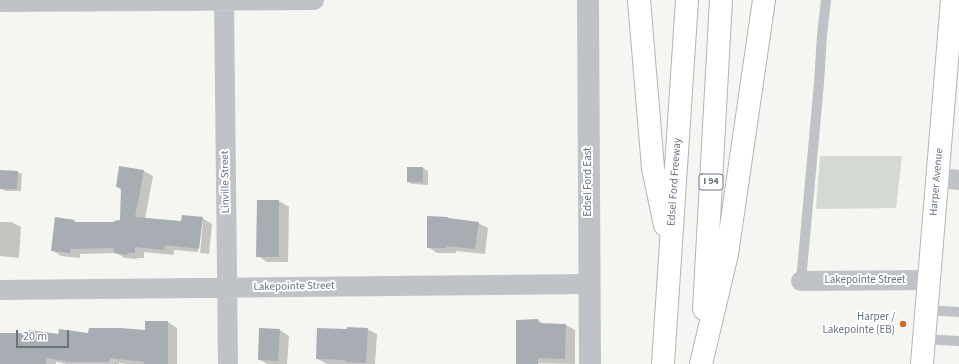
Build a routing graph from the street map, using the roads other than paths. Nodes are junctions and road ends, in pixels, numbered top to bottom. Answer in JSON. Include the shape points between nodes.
{"nodes":[{"id":1,"x":224,"y":0,"type":"edge"},
{"id":2,"x":314,"y":0,"type":"edge"},
{"id":3,"x":588,"y":0,"type":"edge"},
{"id":4,"x":639,"y":0,"type":"edge"},
{"id":5,"x":687,"y":0,"type":"edge"},
{"id":6,"x":721,"y":0,"type":"edge"},
{"id":7,"x":764,"y":0,"type":"edge"},
{"id":8,"x":826,"y":0,"type":"edge"},
{"id":9,"x":952,"y":0,"type":"edge"},
{"id":10,"x":0,"y":2,"type":"edge"},
{"id":11,"x":938,"y":178,"type":"junction"},
{"id":12,"x":959,"y":180,"type":"edge"},
{"id":13,"x":670,"y":251,"type":"junction"},
{"id":14,"x":929,"y":280,"type":"junction"},
{"id":15,"x":801,"y":281,"type":"joint"},
{"id":16,"x":589,"y":284,"type":"junction"},
{"id":17,"x":227,"y":287,"type":"junction"},
{"id":18,"x":0,"y":290,"type":"edge"},
{"id":19,"x":926,"y":310,"type":"junction"},
{"id":20,"x":959,"y":312,"type":"edge"},
{"id":21,"x":924,"y":339,"type":"junction"},
{"id":22,"x":959,"y":341,"type":"edge"},
{"id":23,"x":228,"y":364,"type":"edge"},
{"id":24,"x":590,"y":364,"type":"edge"},
{"id":25,"x":663,"y":364,"type":"edge"},
{"id":26,"x":701,"y":364,"type":"edge"},
{"id":27,"x":922,"y":364,"type":"edge"}],
"edges":[{"from":1,"to":2,"type":"street"},
{"from":1,"to":10,"type":"street"},
{"from":1,"to":17,"type":"street","name":"Linville Street"},
{"from":3,"to":16,"type":"street","name":"Edsel Ford East"},
{"from":4,"to":13,"type":"main road","via":[[653,168]]},
{"from":5,"to":13,"type":"main road","name":"Edsel Ford Freeway"},
{"from":6,"to":26,"type":"main road","number":"I 94"},
{"from":7,"to":26,"type":"main road","via":[[727,254]]},
{"from":8,"to":15,"type":"lane"},
{"from":9,"to":11,"type":"main road","name":"Harper Avenue"},
{"from":11,"to":12,"type":"street"},
{"from":11,"to":14,"type":"main road","name":"Harper Avenue"},
{"from":13,"to":25,"type":"main road","name":"Edsel Ford Freeway"},
{"from":14,"to":15,"type":"street","name":"Lakepointe Street"},
{"from":14,"to":19,"type":"main road","name":"Harper Avenue"},
{"from":16,"to":17,"type":"street","name":"Lakepointe Street"},
{"from":16,"to":24,"type":"street","name":"Edsel Ford East"},
{"from":17,"to":18,"type":"street","name":"Lakepointe Street"},
{"from":17,"to":23,"type":"street","name":"Linville Street"},
{"from":19,"to":20,"type":"lane"},
{"from":19,"to":21,"type":"main road","name":"Harper Avenue"},
{"from":21,"to":22,"type":"lane"},
{"from":21,"to":27,"type":"main road","name":"Harper Avenue"}]}
